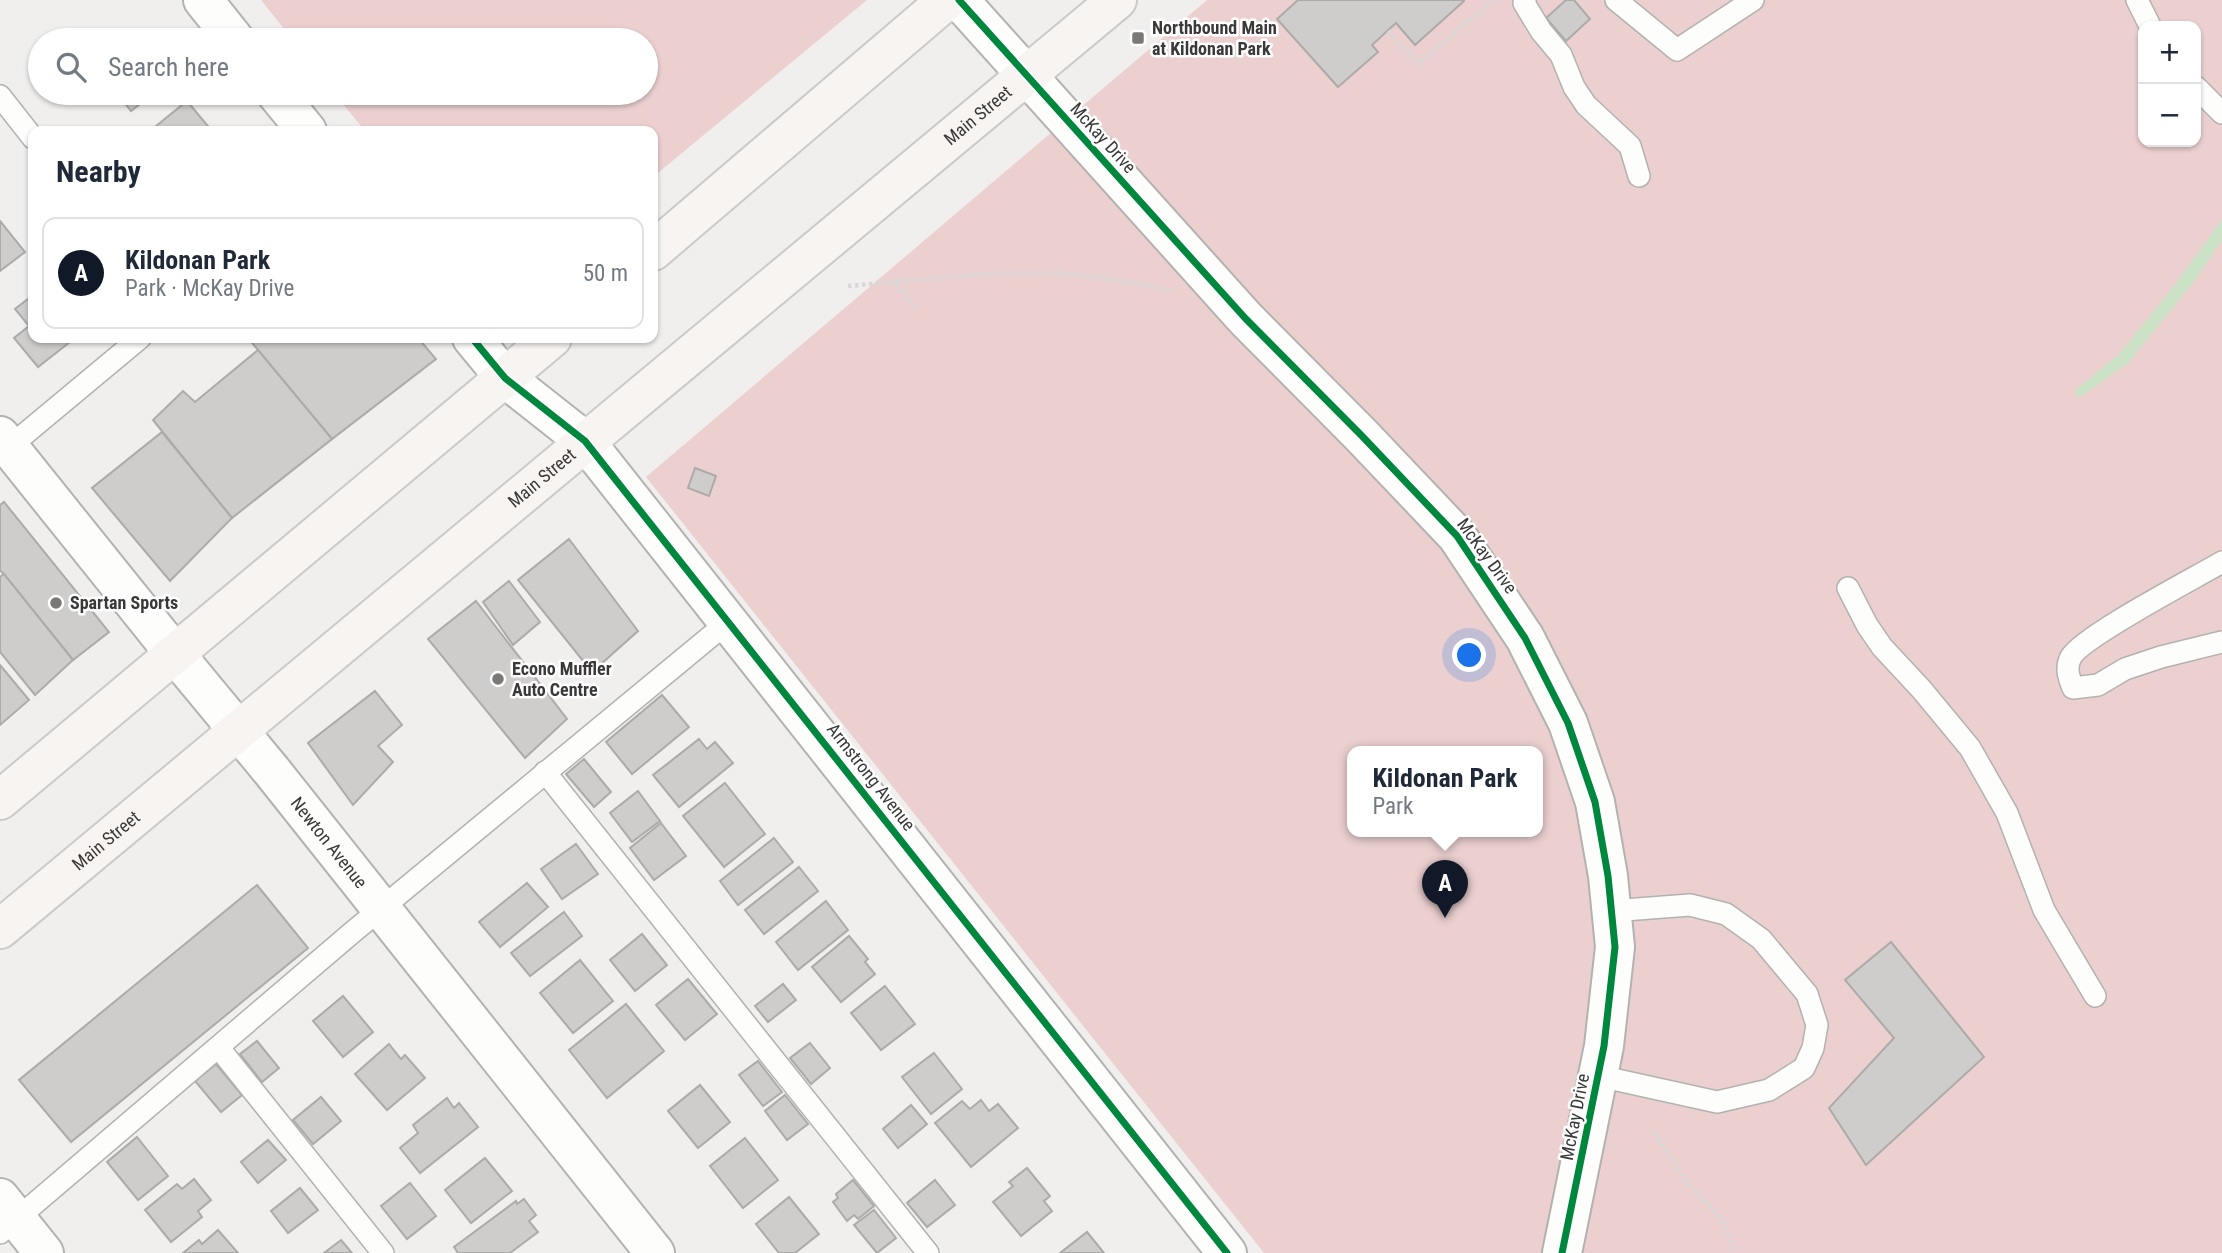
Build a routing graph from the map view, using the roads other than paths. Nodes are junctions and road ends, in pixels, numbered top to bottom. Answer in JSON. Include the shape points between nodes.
{"nodes":[{"id":1,"x":203,"y":0,"type":"edge"},
{"id":2,"x":947,"y":0,"type":"edge"},
{"id":3,"x":959,"y":0,"type":"edge"},
{"id":4,"x":1117,"y":0,"type":"edge"},
{"id":5,"x":1525,"y":0,"type":"edge"},
{"id":6,"x":1616,"y":0,"type":"edge"},
{"id":7,"x":1754,"y":0,"type":"edge"},
{"id":8,"x":2137,"y":0,"type":"edge"},
{"id":9,"x":2148,"y":21,"type":"edge"},
{"id":10,"x":225,"y":28,"type":"edge"},
{"id":11,"x":1026,"y":76,"type":"junction"},
{"id":12,"x":2201,"y":92,"type":"edge"},
{"id":13,"x":0,"y":96,"type":"edge"},
{"id":14,"x":286,"y":105,"type":"edge"},
{"id":15,"x":2222,"y":113,"type":"edge"},
{"id":16,"x":303,"y":126,"type":"edge"},
{"id":17,"x":28,"y":132,"type":"edge"},
{"id":18,"x":1639,"y":176,"type":"dead end"},
{"id":19,"x":658,"y":247,"type":"edge"},
{"id":20,"x":134,"y":343,"type":"edge"},
{"id":21,"x":476,"y":343,"type":"edge"},
{"id":22,"x":546,"y":343,"type":"edge"},
{"id":23,"x":505,"y":378,"type":"junction"},
{"id":24,"x":585,"y":441,"type":"junction"},
{"id":25,"x":3,"y":446,"type":"edge"},
{"id":26,"x":2222,"y":562,"type":"edge"},
{"id":27,"x":1848,"y":588,"type":"dead end"},
{"id":28,"x":728,"y":622,"type":"junction"},
{"id":29,"x":2222,"y":642,"type":"edge"},
{"id":30,"x":175,"y":654,"type":"junction"},
{"id":31,"x":239,"y":730,"type":"junction"},
{"id":32,"x":545,"y":772,"type":"junction"},
{"id":33,"x":0,"y":800,"type":"edge"},
{"id":34,"x":382,"y":909,"type":"junction"},
{"id":35,"x":1611,"y":911,"type":"junction"},
{"id":36,"x":0,"y":929,"type":"edge"},
{"id":37,"x":2095,"y":996,"type":"dead end"},
{"id":38,"x":219,"y":1048,"type":"junction"},
{"id":39,"x":1599,"y":1076,"type":"junction"},
{"id":40,"x":5,"y":1216,"type":"edge"},
{"id":41,"x":44,"y":1253,"type":"edge"},
{"id":42,"x":383,"y":1253,"type":"edge"},
{"id":43,"x":655,"y":1253,"type":"edge"},
{"id":44,"x":928,"y":1253,"type":"edge"},
{"id":45,"x":1227,"y":1253,"type":"edge"},
{"id":46,"x":1562,"y":1253,"type":"edge"}],
"edges":[{"from":1,"to":10,"type":"street"},
{"from":2,"to":19,"type":"main road"},
{"from":3,"to":11,"type":"street","name":"McKay Drive"},
{"from":4,"to":11,"type":"main road","name":"Main Street"},
{"from":5,"to":18,"type":"lane","via":[[1586,104],[1630,146]]},
{"from":6,"to":7,"type":"lane","via":[[1677,50]]},
{"from":8,"to":9,"type":"lane"},
{"from":11,"to":24,"type":"main road","name":"Main Street"},
{"from":11,"to":35,"type":"street","name":"McKay Drive","via":[[1224,295],[1457,536],[1525,638],[1568,723],[1595,802]]},
{"from":12,"to":15,"type":"lane"},
{"from":13,"to":17,"type":"lane"},
{"from":14,"to":16,"type":"street"},
{"from":20,"to":25,"type":"lane"},
{"from":21,"to":23,"type":"street","name":"Armstrong Avenue"},
{"from":22,"to":23,"type":"main road"},
{"from":23,"to":24,"type":"street","name":"Armstrong Avenue"},
{"from":23,"to":30,"type":"main road"},
{"from":24,"to":28,"type":"street","name":"Armstrong Avenue"},
{"from":24,"to":31,"type":"main road","name":"Main Street"},
{"from":25,"to":30,"type":"street","name":"Newton Avenue"},
{"from":26,"to":29,"type":"lane","via":[[2093,638],[2072,656],[2067,674],[2073,688],[2098,685],[2125,669]]},
{"from":27,"to":37,"type":"lane","via":[[1881,647],[1970,748],[2007,813],[2044,910]]},
{"from":28,"to":32,"type":"lane"},
{"from":28,"to":45,"type":"street","name":"Armstrong Avenue"},
{"from":30,"to":31,"type":"street","name":"Newton Avenue"},
{"from":30,"to":33,"type":"main road"},
{"from":31,"to":34,"type":"street","name":"Newton Avenue"},
{"from":31,"to":36,"type":"main road","name":"Main Street"},
{"from":32,"to":34,"type":"lane"},
{"from":32,"to":44,"type":"lane"},
{"from":34,"to":38,"type":"lane"},
{"from":34,"to":43,"type":"street","name":"Newton Avenue"},
{"from":35,"to":39,"type":"street","name":"McKay Drive","via":[[1615,947]]},
{"from":35,"to":39,"type":"lane","via":[[1690,905],[1726,914],[1760,939],[1807,994],[1817,1025],[1804,1068],[1769,1090],[1717,1102]]},
{"from":38,"to":40,"type":"lane"},
{"from":38,"to":42,"type":"lane"},
{"from":39,"to":46,"type":"street","name":"McKay Drive"},
{"from":40,"to":41,"type":"street"}]}
